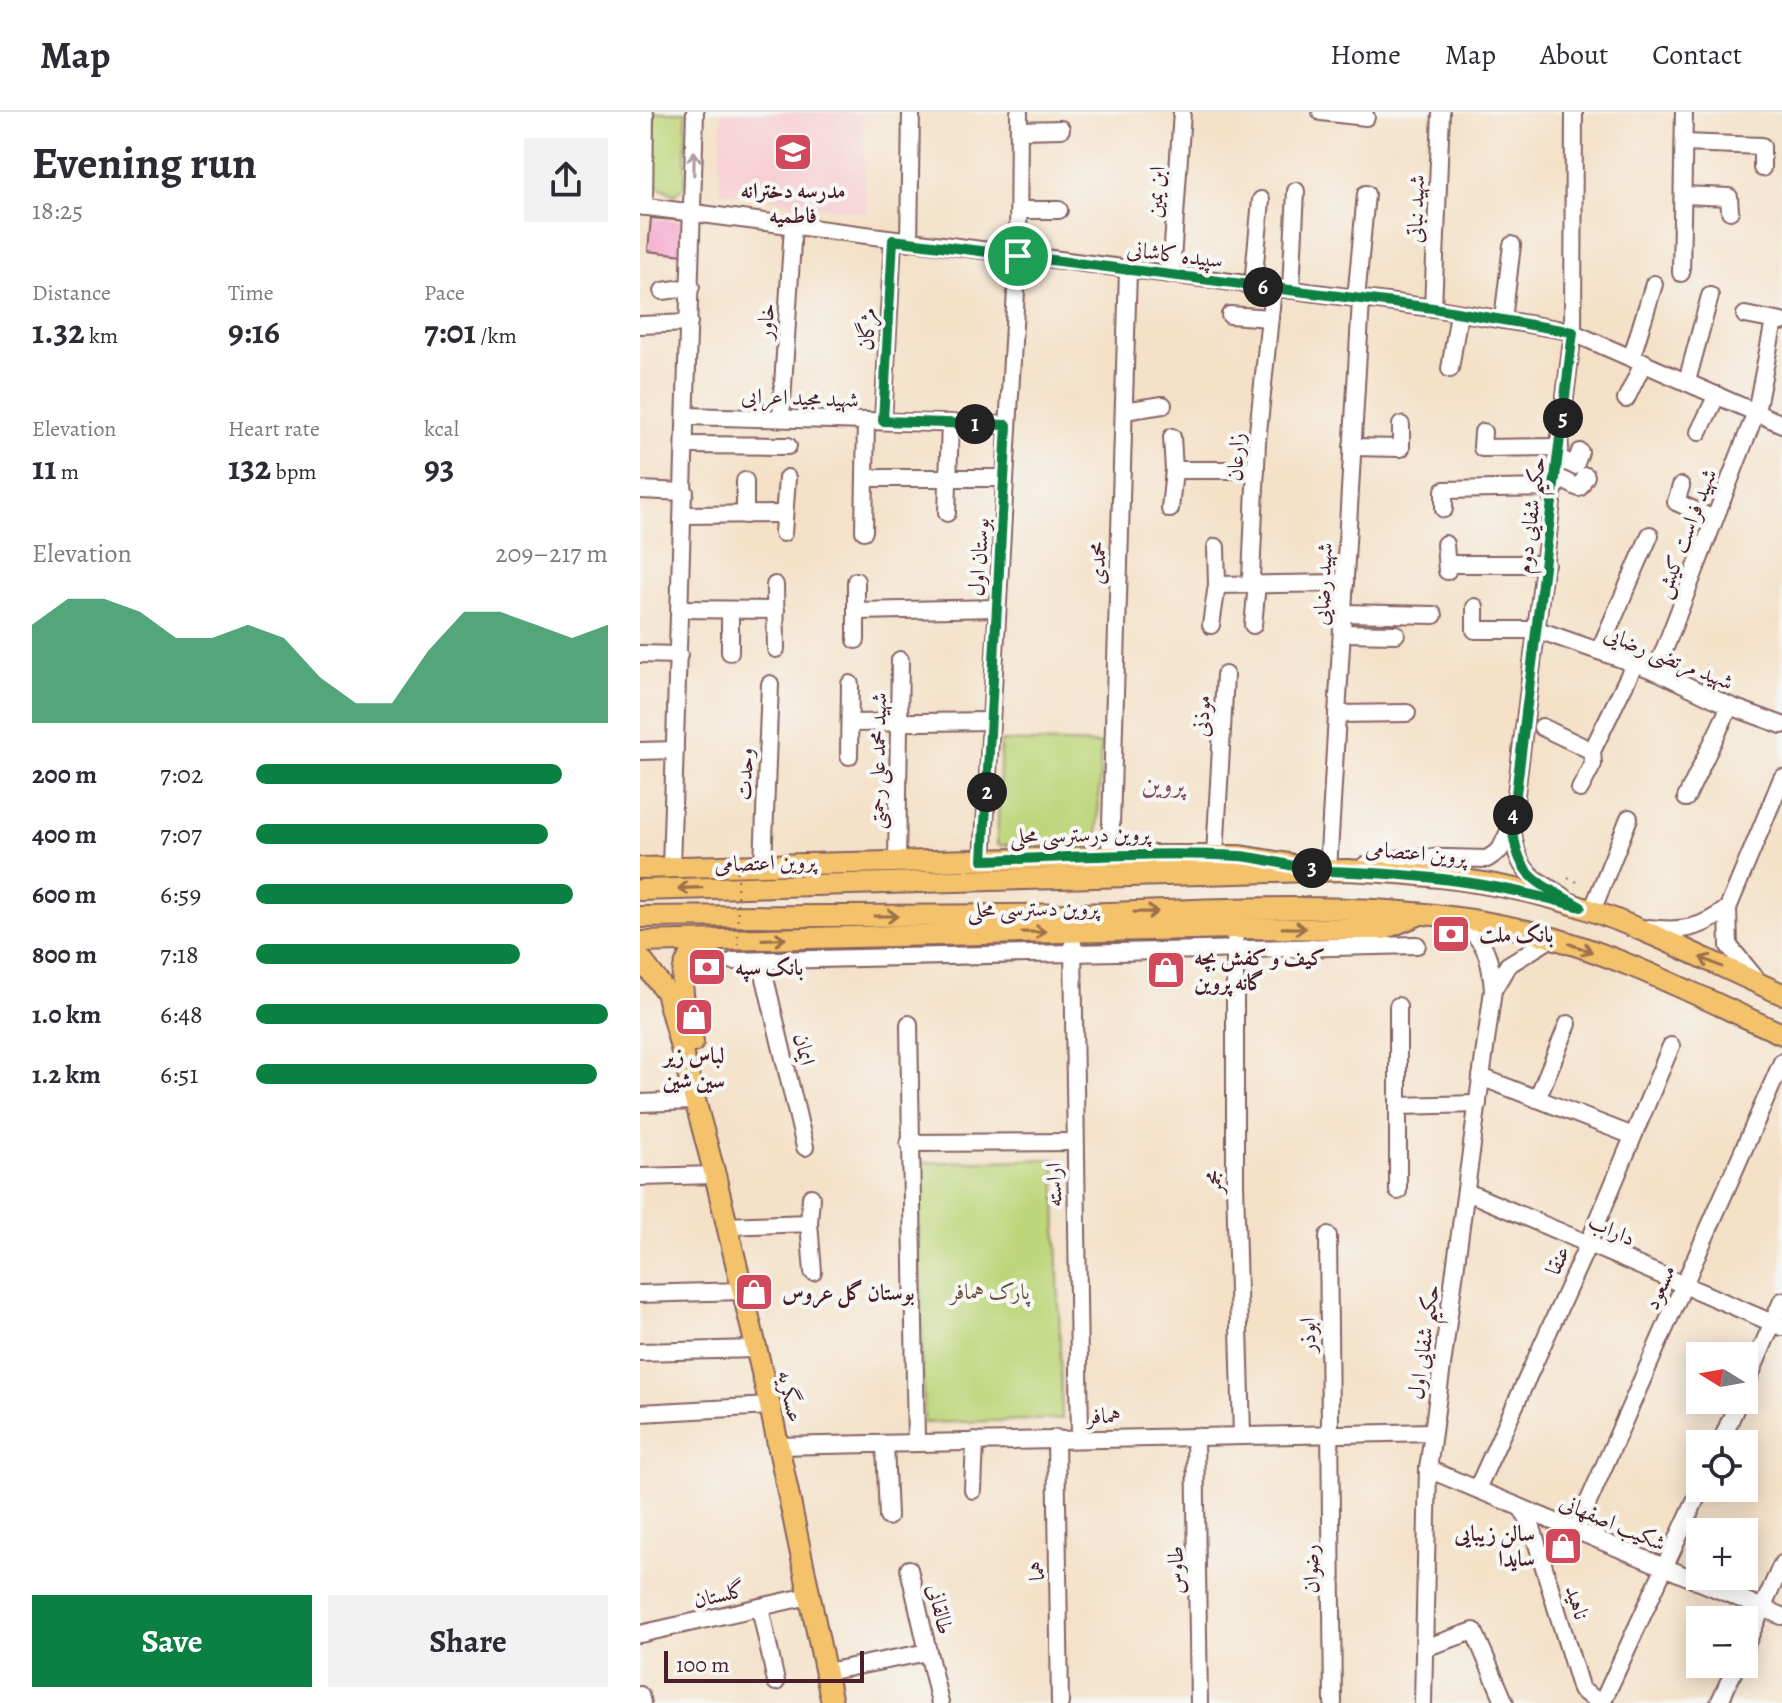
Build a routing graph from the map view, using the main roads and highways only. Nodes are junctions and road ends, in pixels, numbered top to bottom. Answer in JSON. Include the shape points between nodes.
{"nodes":[{"id":1,"x":640,"y":868,"type":"edge"},
{"id":2,"x":1338,"y":870,"type":"junction"},
{"id":3,"x":640,"y":890,"type":"edge"},
{"id":4,"x":1423,"y":913,"type":"junction"},
{"id":5,"x":640,"y":917,"type":"edge"},
{"id":6,"x":640,"y":942,"type":"edge"},
{"id":7,"x":736,"y":953,"type":"junction"},
{"id":8,"x":640,"y":958,"type":"edge"},
{"id":9,"x":658,"y":976,"type":"junction"},
{"id":10,"x":681,"y":977,"type":"junction"},
{"id":11,"x":1782,"y":994,"type":"edge"},
{"id":12,"x":1782,"y":1034,"type":"edge"},
{"id":13,"x":694,"y":1101,"type":"junction"},
{"id":14,"x":832,"y":1703,"type":"edge"}],
"edges":[{"from":1,"to":2,"type":"main road","name":"پروین درسترسی محلی","via":[[1240,856]]},
{"from":2,"to":3,"type":"main road","name":"پروین اعتصامی","one_way":true},
{"from":11,"to":2,"type":"main road","name":"پروین اعتصامی","one_way":true,"via":[[1587,909],[1499,885]]},
{"from":5,"to":4,"type":"main road","one_way":true},
{"from":7,"to":4,"type":"main road","name":"پروین دسترسی محلی","one_way":true,"via":[[1075,931],[1383,929]]},
{"from":4,"to":12,"type":"main road","one_way":true,"via":[[1552,938]]},
{"from":6,"to":7,"type":"main road","name":"پروین دسترسی محلی"},
{"from":7,"to":10,"type":"main road","via":[[701,946],[689,956]]},
{"from":8,"to":9,"type":"main road","name":"عسگریه"},
{"from":9,"to":10,"type":"main road","via":[[660,962],[667,959],[679,967]]},
{"from":9,"to":13,"type":"main road","name":"عسگریه"},
{"from":10,"to":13,"type":"main road","name":"عسگریه","via":[[698,1081]]},
{"from":13,"to":14,"type":"main road","name":"عسگریه","via":[[770,1406]]}]}
